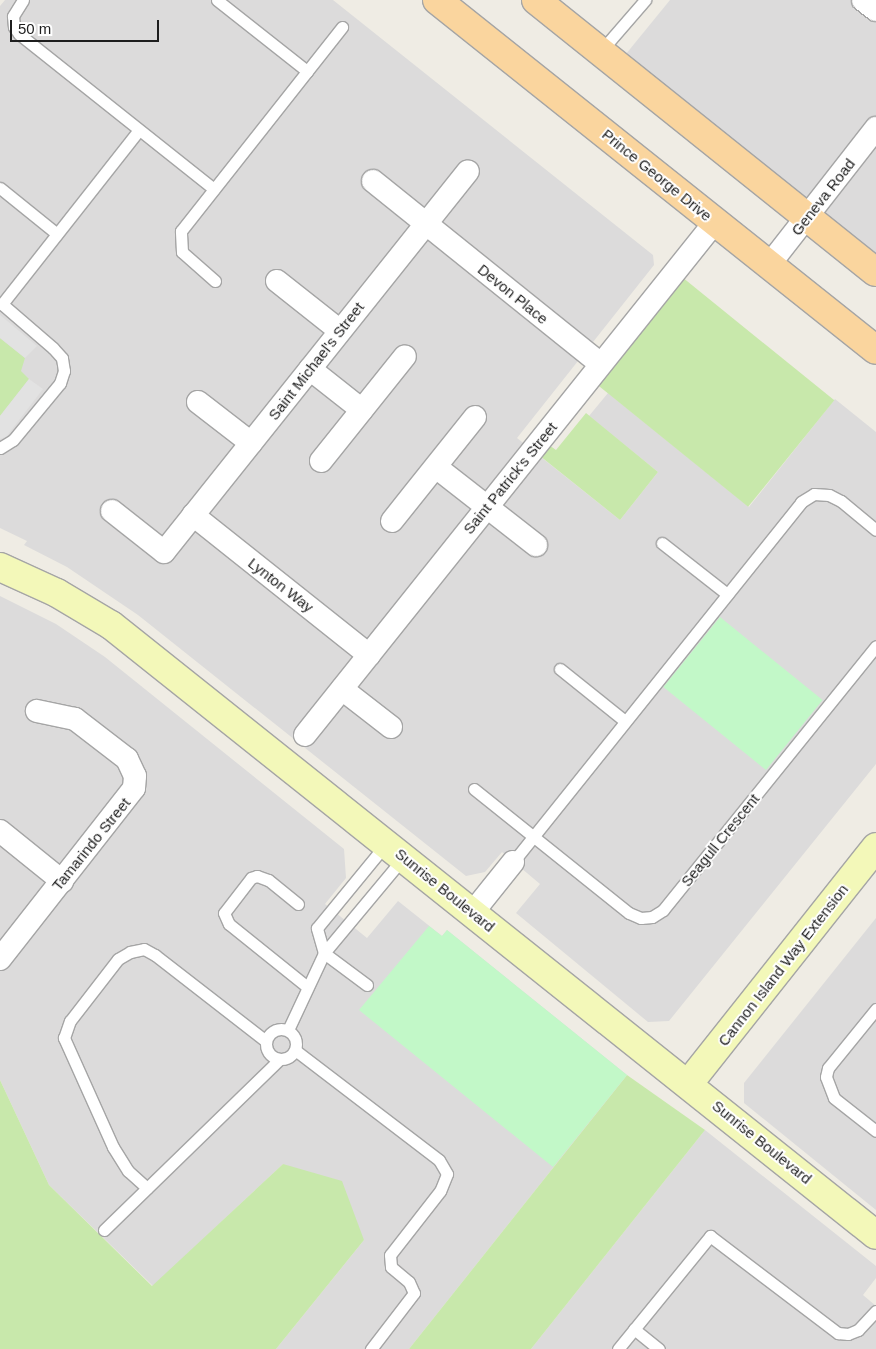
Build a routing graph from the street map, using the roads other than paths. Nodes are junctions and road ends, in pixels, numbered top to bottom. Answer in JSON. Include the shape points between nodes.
{"nodes":[{"id":1,"x":23,"y":0,"type":"edge"},
{"id":2,"x":217,"y":0,"type":"edge"},
{"id":3,"x":437,"y":0,"type":"edge"},
{"id":4,"x":536,"y":0,"type":"edge"},
{"id":5,"x":645,"y":0,"type":"edge"},
{"id":6,"x":863,"y":0,"type":"edge"},
{"id":7,"x":876,"y":10,"type":"edge"},
{"id":8,"x":342,"y":27,"type":"dead end"},
{"id":9,"x":600,"y":52,"type":"junction"},
{"id":10,"x":307,"y":71,"type":"junction"},
{"id":11,"x":876,"y":128,"type":"edge"},
{"id":12,"x":139,"y":130,"type":"junction"},
{"id":13,"x":468,"y":171,"type":"dead end"},
{"id":14,"x":373,"y":181,"type":"dead end"},
{"id":15,"x":0,"y":188,"type":"edge"},
{"id":16,"x":214,"y":189,"type":"junction"},
{"id":17,"x":807,"y":217,"type":"junction"},
{"id":18,"x":715,"y":222,"type":"junction"},
{"id":19,"x":426,"y":224,"type":"junction"},
{"id":20,"x":57,"y":234,"type":"junction"},
{"id":21,"x":769,"y":265,"type":"junction"},
{"id":22,"x":876,"y":272,"type":"edge"},
{"id":23,"x":215,"y":281,"type":"dead end"},
{"id":24,"x":277,"y":281,"type":"dead end"},
{"id":25,"x":340,"y":331,"type":"junction"},
{"id":26,"x":876,"y":350,"type":"edge"},
{"id":27,"x":405,"y":356,"type":"dead end"},
{"id":28,"x":601,"y":364,"type":"junction"},
{"id":29,"x":310,"y":369,"type":"junction"},
{"id":30,"x":198,"y":402,"type":"dead end"},
{"id":31,"x":362,"y":410,"type":"junction"},
{"id":32,"x":475,"y":417,"type":"dead end"},
{"id":33,"x":251,"y":443,"type":"junction"},
{"id":34,"x":0,"y":448,"type":"edge"},
{"id":35,"x":321,"y":461,"type":"dead end"},
{"id":36,"x":436,"y":467,"type":"junction"},
{"id":37,"x":487,"y":507,"type":"junction"},
{"id":38,"x":112,"y":511,"type":"dead end"},
{"id":39,"x":193,"y":516,"type":"junction"},
{"id":40,"x":392,"y":521,"type":"dead end"},
{"id":41,"x":876,"y":530,"type":"edge"},
{"id":42,"x":662,"y":543,"type":"dead end"},
{"id":43,"x":536,"y":545,"type":"dead end"},
{"id":44,"x":0,"y":567,"type":"edge"},
{"id":45,"x":727,"y":594,"type":"junction"},
{"id":46,"x":876,"y":646,"type":"edge"},
{"id":47,"x":369,"y":654,"type":"junction"},
{"id":48,"x":560,"y":670,"type":"dead end"},
{"id":49,"x":342,"y":689,"type":"junction"},
{"id":50,"x":37,"y":711,"type":"dead end"},
{"id":51,"x":625,"y":721,"type":"junction"},
{"id":52,"x":391,"y":727,"type":"dead end"},
{"id":53,"x":305,"y":735,"type":"dead end"},
{"id":54,"x":474,"y":788,"type":"dead end"},
{"id":55,"x":0,"y":832,"type":"edge"},
{"id":56,"x":534,"y":836,"type":"junction"},
{"id":57,"x":876,"y":847,"type":"edge"},
{"id":58,"x":395,"y":850,"type":"junction"},
{"id":59,"x":513,"y":862,"type":"joint"},
{"id":60,"x":62,"y":881,"type":"junction"},
{"id":61,"x":298,"y":904,"type":"dead end"},
{"id":62,"x":473,"y":912,"type":"junction"},
{"id":63,"x":324,"y":953,"type":"junction"},
{"id":64,"x":0,"y":959,"type":"edge"},
{"id":65,"x":367,"y":985,"type":"dead end"},
{"id":66,"x":306,"y":986,"type":"junction"},
{"id":67,"x":876,"y":1009,"type":"edge"},
{"id":68,"x":288,"y":1030,"type":"junction"},
{"id":69,"x":266,"y":1041,"type":"junction"},
{"id":70,"x":295,"y":1050,"type":"junction"},
{"id":71,"x":279,"y":1060,"type":"junction"},
{"id":72,"x":689,"y":1084,"type":"junction"},
{"id":73,"x":876,"y":1131,"type":"edge"},
{"id":74,"x":147,"y":1188,"type":"junction"},
{"id":75,"x":104,"y":1230,"type":"dead end"},
{"id":76,"x":876,"y":1235,"type":"edge"},
{"id":77,"x":876,"y":1310,"type":"edge"},
{"id":78,"x":634,"y":1329,"type":"junction"},
{"id":79,"x":371,"y":1349,"type":"edge"},
{"id":80,"x":618,"y":1349,"type":"edge"},
{"id":81,"x":659,"y":1349,"type":"edge"}],
"edges":[{"from":1,"to":12,"type":"lane","via":[[13,16],[14,27],[19,34]]},
{"from":2,"to":10,"type":"lane"},
{"from":3,"to":18,"type":"main road","name":"Prince George Drive"},
{"from":4,"to":9,"type":"main road"},
{"from":5,"to":9,"type":"lane"},
{"from":6,"to":7,"type":"street"},
{"from":8,"to":10,"type":"lane"},
{"from":9,"to":17,"type":"main road"},
{"from":10,"to":16,"type":"lane"},
{"from":11,"to":17,"type":"street","name":"Geneva Road"},
{"from":12,"to":16,"type":"lane"},
{"from":12,"to":20,"type":"lane"},
{"from":13,"to":19,"type":"street","name":"Saint Michael's Street"},
{"from":14,"to":19,"type":"street","name":"Devon Place"},
{"from":15,"to":20,"type":"lane"},
{"from":16,"to":23,"type":"lane","via":[[181,231],[179,242],[189,260]]},
{"from":17,"to":21,"type":"street","name":"Geneva Road"},
{"from":17,"to":22,"type":"main road"},
{"from":18,"to":21,"type":"main road","name":"Prince George Drive"},
{"from":18,"to":28,"type":"street","name":"Saint Patrick's Street"},
{"from":19,"to":25,"type":"street","name":"Saint Michael's Street"},
{"from":19,"to":28,"type":"street","name":"Devon Place"},
{"from":20,"to":34,"type":"lane","via":[[2,304],[54,348],[62,358],[64,371],[60,383],[13,440]]},
{"from":21,"to":26,"type":"main road","name":"Prince George Drive"},
{"from":24,"to":25,"type":"street"},
{"from":25,"to":29,"type":"street","name":"Saint Michael's Street"},
{"from":27,"to":31,"type":"street"},
{"from":28,"to":37,"type":"street","name":"Saint Patrick's Street"},
{"from":29,"to":31,"type":"street"},
{"from":29,"to":33,"type":"street","name":"Saint Michael's Street"},
{"from":30,"to":33,"type":"street"},
{"from":31,"to":35,"type":"street"},
{"from":32,"to":36,"type":"street"},
{"from":33,"to":39,"type":"street","name":"Saint Michael's Street"},
{"from":36,"to":37,"type":"street"},
{"from":36,"to":40,"type":"street"},
{"from":37,"to":43,"type":"street"},
{"from":37,"to":47,"type":"street","name":"Saint Patrick's Street"},
{"from":38,"to":39,"type":"street","name":"Saint Michael's Street","via":[[164,552]]},
{"from":39,"to":47,"type":"street","name":"Lynton Way"},
{"from":41,"to":45,"type":"lane","via":[[841,501],[829,495],[814,494],[801,502]]},
{"from":42,"to":45,"type":"lane"},
{"from":44,"to":58,"type":"street","name":"Sunrise Boulevard","via":[[57,593],[111,625]]},
{"from":45,"to":51,"type":"lane"},
{"from":46,"to":56,"type":"lane","name":"Seagull Crescent","via":[[663,910],[652,917],[641,918],[628,913]]},
{"from":47,"to":49,"type":"street","name":"Saint Patrick's Street"},
{"from":48,"to":51,"type":"lane"},
{"from":49,"to":52,"type":"street"},
{"from":49,"to":53,"type":"street","name":"Saint Patrick's Street"},
{"from":50,"to":60,"type":"street","name":"Tamarindo Street","via":[[75,719],[127,759],[135,776],[134,788],[128,799]]},
{"from":51,"to":56,"type":"lane"},
{"from":54,"to":56,"type":"lane","name":"Seagull Crescent"},
{"from":55,"to":60,"type":"street"},
{"from":56,"to":59,"type":"lane"},
{"from":57,"to":72,"type":"street","name":"Cannon Island Way Extension"},
{"from":58,"to":62,"type":"street","name":"Sunrise Boulevard"},
{"from":58,"to":63,"type":"lane"},
{"from":58,"to":63,"type":"lane","via":[[316,928]]},
{"from":59,"to":62,"type":"street"},
{"from":60,"to":64,"type":"street","name":"Tamarindo Street"},
{"from":61,"to":66,"type":"lane","via":[[268,880],[257,876],[251,878],[224,913],[229,924]]},
{"from":62,"to":72,"type":"street","name":"Sunrise Boulevard"},
{"from":63,"to":65,"type":"lane"},
{"from":63,"to":66,"type":"lane"},
{"from":66,"to":68,"type":"lane"},
{"from":67,"to":73,"type":"lane","via":[[828,1068],[826,1077],[834,1098]]},
{"from":68,"to":69,"type":"lane","via":[[274,1030]]},
{"from":68,"to":70,"type":"lane","via":[[296,1041]]},
{"from":69,"to":71,"type":"lane","via":[[267,1051]]},
{"from":69,"to":74,"type":"lane","via":[[156,955],[144,950],[130,952],[118,959],[70,1021],[64,1038],[65,1046],[120,1159]]},
{"from":70,"to":71,"type":"lane","via":[[289,1057]]},
{"from":70,"to":79,"type":"lane","via":[[439,1160],[447,1174],[440,1192],[390,1255],[391,1267],[409,1282],[414,1293]]},
{"from":71,"to":74,"type":"lane"},
{"from":72,"to":76,"type":"street","name":"Sunrise Boulevard"},
{"from":74,"to":75,"type":"lane"},
{"from":77,"to":78,"type":"lane","via":[[854,1333],[838,1333],[710,1236]]},
{"from":78,"to":80,"type":"lane"},
{"from":78,"to":81,"type":"lane"}]}
